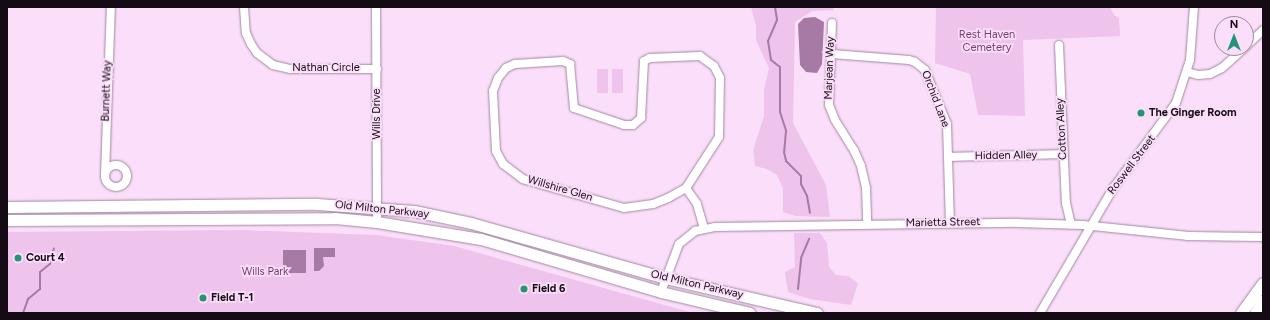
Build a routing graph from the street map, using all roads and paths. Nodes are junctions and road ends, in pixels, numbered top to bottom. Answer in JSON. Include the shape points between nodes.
{"nodes":[{"id":1,"x":111,"y":7,"type":"edge"},
{"id":2,"x":244,"y":7,"type":"edge"},
{"id":3,"x":376,"y":7,"type":"edge"},
{"id":4,"x":1194,"y":7,"type":"edge"},
{"id":5,"x":832,"y":23,"type":"dead end"},
{"id":6,"x":1263,"y":30,"type":"edge"},
{"id":7,"x":1254,"y":38,"type":"edge"},
{"id":8,"x":1059,"y":45,"type":"dead end"},
{"id":9,"x":832,"y":54,"type":"junction"},
{"id":10,"x":1235,"y":56,"type":"edge"},
{"id":11,"x":377,"y":69,"type":"junction"},
{"id":12,"x":1187,"y":72,"type":"junction"},
{"id":13,"x":1063,"y":154,"type":"junction"},
{"id":14,"x":949,"y":157,"type":"junction"},
{"id":15,"x":105,"y":175,"type":"dead end"},
{"id":16,"x":686,"y":188,"type":"junction"},
{"id":17,"x":7,"y":207,"type":"edge"},
{"id":18,"x":377,"y":208,"type":"junction"},
{"id":19,"x":7,"y":220,"type":"edge"},
{"id":20,"x":377,"y":222,"type":"junction"},
{"id":21,"x":950,"y":223,"type":"junction"},
{"id":22,"x":867,"y":224,"type":"junction"},
{"id":23,"x":1071,"y":224,"type":"junction"},
{"id":24,"x":1092,"y":226,"type":"junction"},
{"id":25,"x":704,"y":228,"type":"junction"},
{"id":26,"x":1263,"y":238,"type":"edge"},
{"id":27,"x":665,"y":278,"type":"junction"},
{"id":28,"x":1263,"y":283,"type":"edge"},
{"id":29,"x":661,"y":292,"type":"junction"},
{"id":30,"x":1263,"y":300,"type":"edge"},
{"id":31,"x":750,"y":313,"type":"edge"},
{"id":32,"x":817,"y":313,"type":"edge"},
{"id":33,"x":1040,"y":313,"type":"edge"},
{"id":34,"x":1241,"y":313,"type":"edge"},
{"id":35,"x":1254,"y":313,"type":"edge"}],
"edges":[{"from":1,"to":15,"type":"street","name":"Burnett Way"},
{"from":2,"to":11,"type":"street","name":"Nathan Circle","via":[[246,33],[251,44],[257,53],[273,64],[291,69]]},
{"from":3,"to":11,"type":"street","name":"Wills Drive"},
{"from":4,"to":12,"type":"street","name":"Roswell Street"},
{"from":5,"to":9,"type":"street","name":"Marjean Way"},
{"from":6,"to":7,"type":"street"},
{"from":8,"to":13,"type":"street","name":"Cotton Alley"},
{"from":9,"to":14,"type":"street","name":"Orchid Lane","via":[[909,60],[922,66],[946,124]]},
{"from":9,"to":22,"type":"street","name":"Marjean Way","via":[[828,72],[829,105],[834,120],[854,150],[861,166],[866,188]]},
{"from":10,"to":12,"type":"street","via":[[1222,68],[1210,74],[1198,75]]},
{"from":11,"to":18,"type":"street","name":"Wills Drive"},
{"from":12,"to":24,"type":"street","name":"Roswell Street","via":[[1170,114],[1114,187]]},
{"from":13,"to":14,"type":"street","name":"Hidden Alley"},
{"from":13,"to":23,"type":"street","name":"Cotton Alley"},
{"from":14,"to":21,"type":"street","name":"Orchid Lane"},
{"from":16,"to":16,"type":"street","name":"Willshire Glen","via":[[653,204],[624,208],[523,179],[503,164],[496,150],[493,91],[498,78],[506,68],[515,64],[563,61],[570,64],[571,68],[574,108],[624,125],[633,125],[640,118],[644,61],[650,58],[700,56],[707,60],[720,78],[719,137]]},
{"from":16,"to":25,"type":"street","via":[[697,204]]},
{"from":17,"to":18,"type":"main road","name":"Old Milton Parkway","via":[[317,204]]},
{"from":18,"to":20,"type":"street","name":"Wills Drive"},
{"from":18,"to":27,"type":"main road","name":"Old Milton Parkway","via":[[414,211],[471,223]]},
{"from":19,"to":20,"type":"main road","name":"Old Milton Parkway","via":[[335,218]]},
{"from":20,"to":29,"type":"main road","name":"Old Milton Parkway","via":[[481,239]]},
{"from":21,"to":22,"type":"street","name":"Marietta Street"},
{"from":21,"to":23,"type":"street","name":"Marietta Street"},
{"from":22,"to":25,"type":"street","name":"Marietta Street"},
{"from":23,"to":24,"type":"street","name":"Marietta Street"},
{"from":24,"to":26,"type":"street","name":"Marietta Street","via":[[1188,236]]},
{"from":24,"to":33,"type":"street","name":"Roswell Street"},
{"from":25,"to":27,"type":"street","name":"Marietta Street","via":[[688,234],[679,244]]},
{"from":27,"to":29,"type":"street","name":"Marietta Street"},
{"from":27,"to":32,"type":"main road","name":"Old Milton Parkway"},
{"from":28,"to":34,"type":"main road"},
{"from":29,"to":31,"type":"main road","name":"Old Milton Parkway"},
{"from":30,"to":35,"type":"main road"}]}
